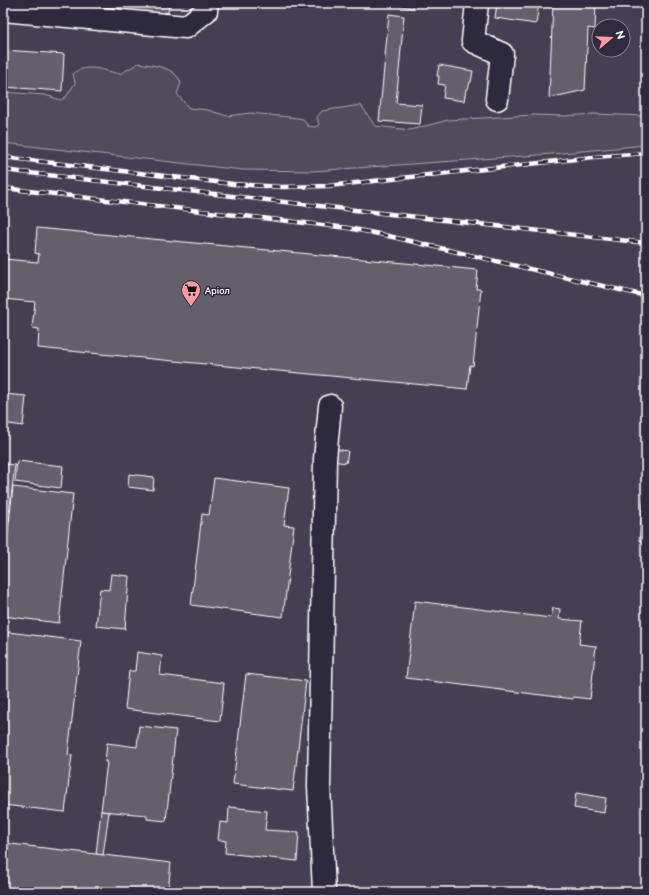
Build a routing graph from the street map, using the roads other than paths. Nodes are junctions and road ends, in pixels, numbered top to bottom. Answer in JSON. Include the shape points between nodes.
{"nodes":[{"id":1,"x":207,"y":3,"type":"edge"},
{"id":2,"x":477,"y":3,"type":"edge"},
{"id":3,"x":3,"y":10,"type":"edge"},
{"id":4,"x":497,"y":99,"type":"dead end"},
{"id":5,"x":330,"y":406,"type":"dead end"},
{"id":6,"x":324,"y":892,"type":"edge"}],
"edges":[{"from":1,"to":3,"type":"lane","via":[[206,11],[186,27]]},
{"from":2,"to":4,"type":"lane","via":[[473,41],[502,54]]},
{"from":5,"to":6,"type":"lane","via":[[325,459],[319,786]]}]}
